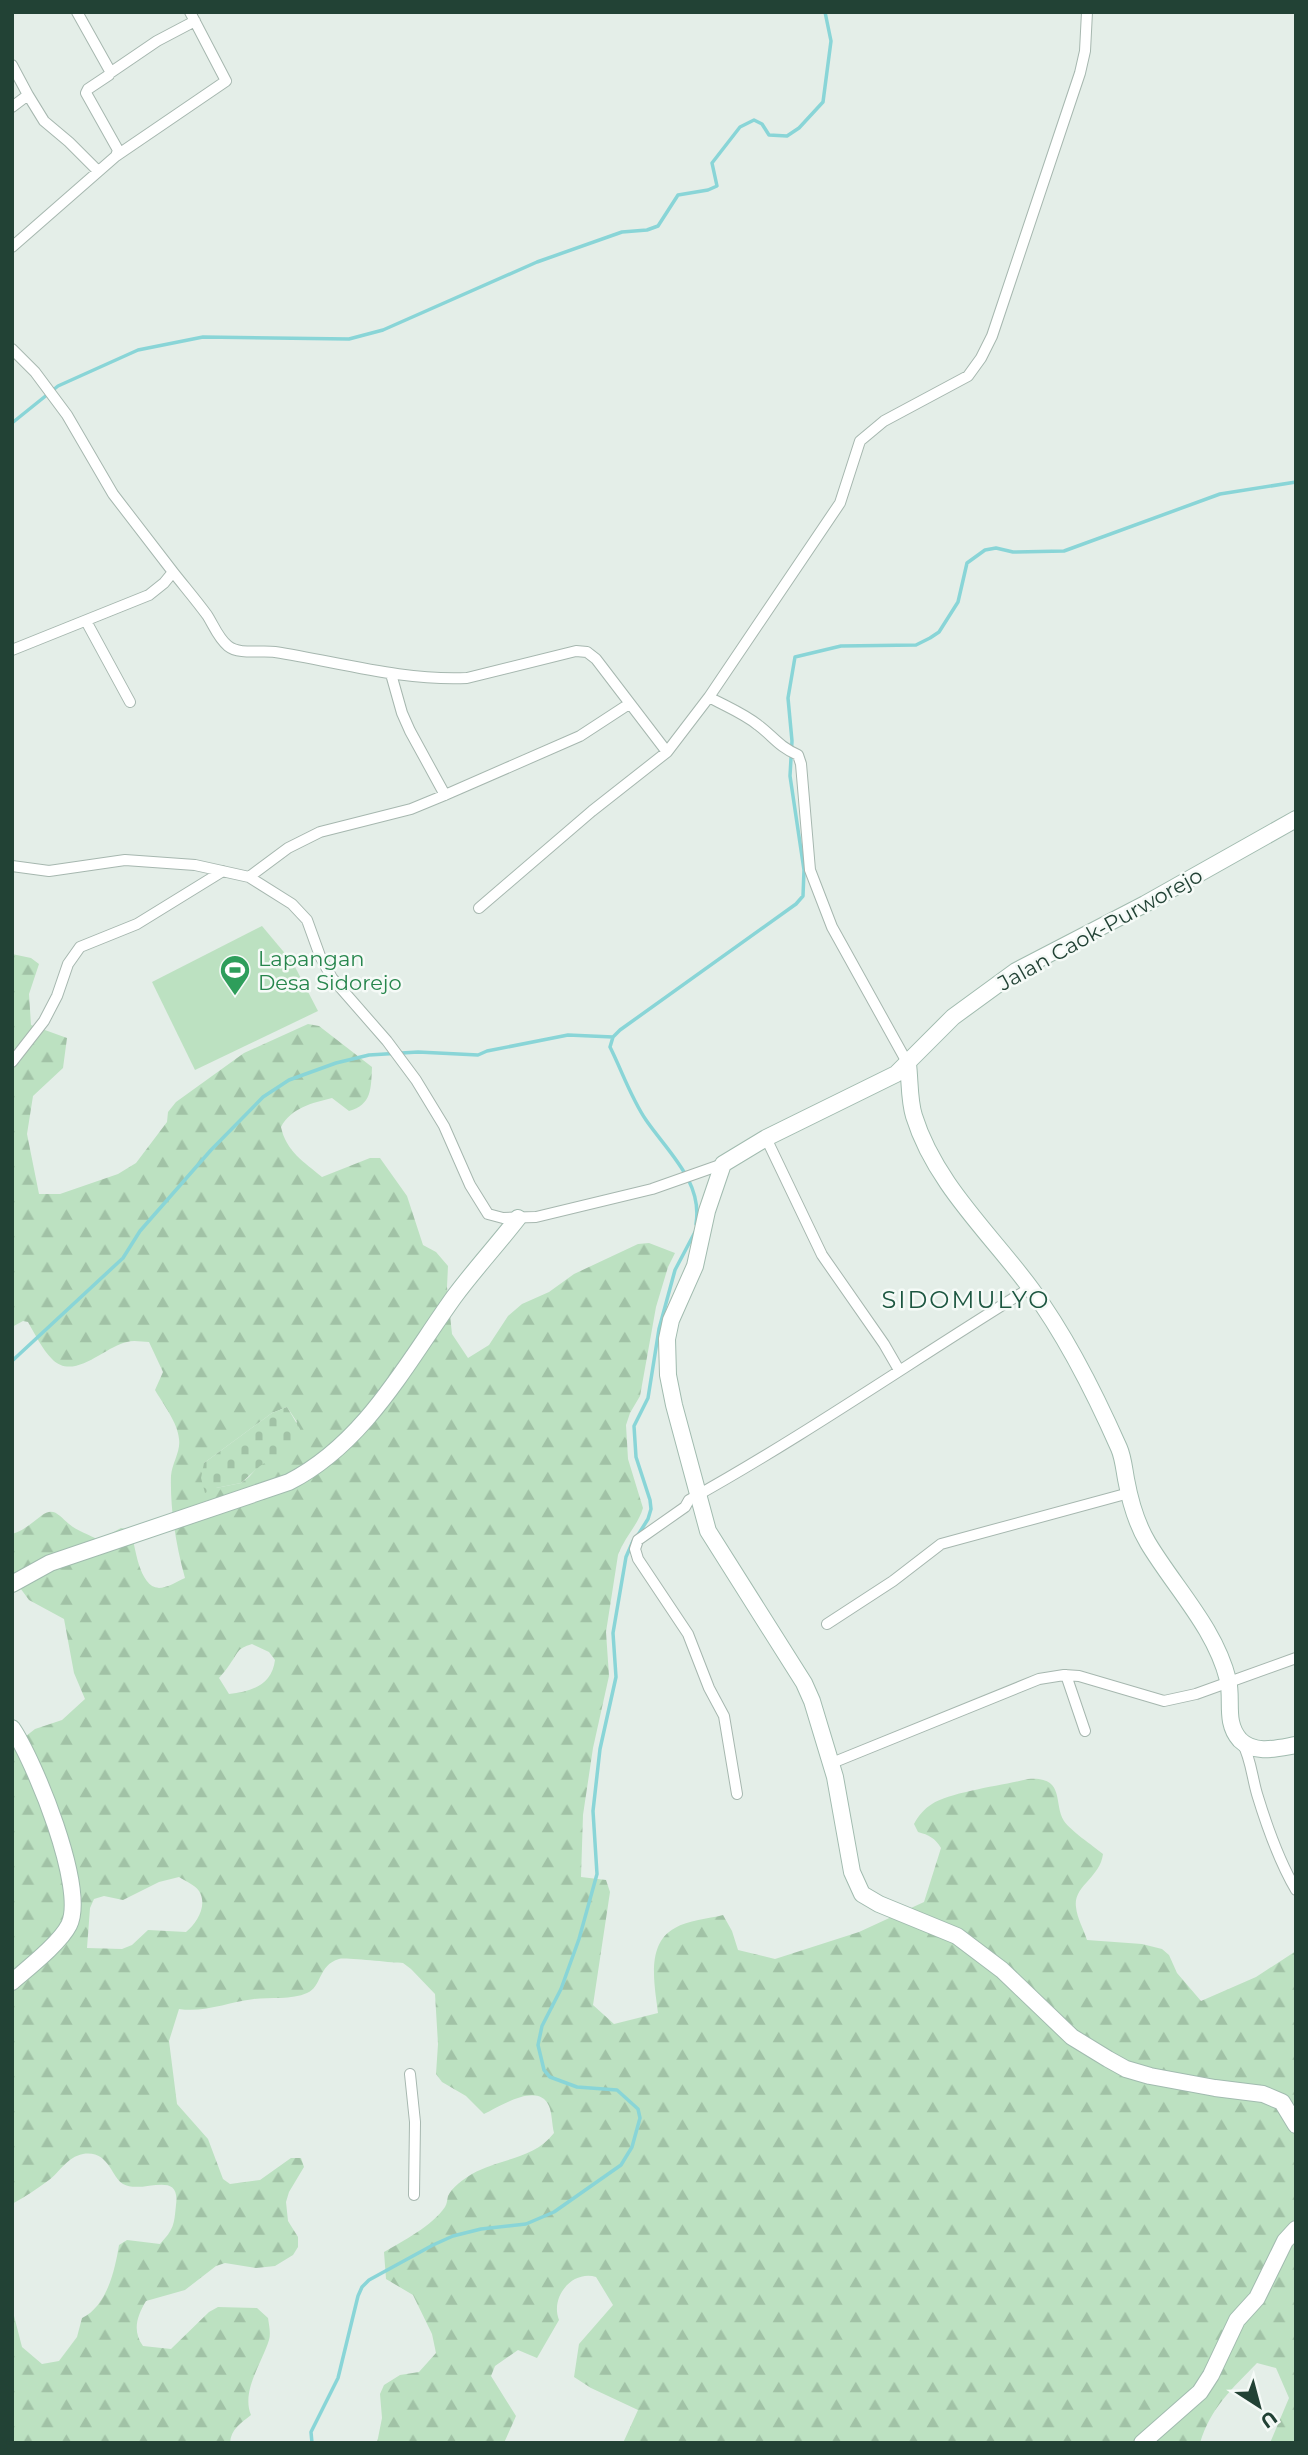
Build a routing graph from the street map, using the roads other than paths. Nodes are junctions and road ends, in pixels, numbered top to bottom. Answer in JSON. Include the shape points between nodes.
{"nodes":[{"id":1,"x":77,"y":12,"type":"edge"},
{"id":2,"x":1087,"y":12,"type":"edge"},
{"id":3,"x":193,"y":17,"type":"edge"},
{"id":4,"x":12,"y":65,"type":"edge"},
{"id":5,"x":110,"y":73,"type":"junction"},
{"id":6,"x":28,"y":94,"type":"junction"},
{"id":7,"x":12,"y":107,"type":"edge"},
{"id":8,"x":116,"y":156,"type":"junction"},
{"id":9,"x":98,"y":171,"type":"junction"},
{"id":10,"x":12,"y":247,"type":"edge"},
{"id":11,"x":12,"y":349,"type":"edge"},
{"id":12,"x":173,"y":572,"type":"junction"},
{"id":13,"x":86,"y":621,"type":"junction"},
{"id":14,"x":12,"y":650,"type":"edge"},
{"id":15,"x":391,"y":674,"type":"junction"},
{"id":16,"x":709,"y":697,"type":"junction"},
{"id":17,"x":130,"y":702,"type":"dead end"},
{"id":18,"x":629,"y":704,"type":"junction"},
{"id":19,"x":667,"y":752,"type":"junction"},
{"id":20,"x":445,"y":795,"type":"junction"},
{"id":21,"x":1296,"y":819,"type":"edge"},
{"id":22,"x":12,"y":866,"type":"edge"},
{"id":23,"x":223,"y":871,"type":"junction"},
{"id":24,"x":249,"y":877,"type":"junction"},
{"id":25,"x":479,"y":908,"type":"dead end"},
{"id":26,"x":12,"y":1062,"type":"edge"},
{"id":27,"x":908,"y":1063,"type":"junction"},
{"id":28,"x":766,"y":1138,"type":"junction"},
{"id":29,"x":723,"y":1164,"type":"junction"},
{"id":30,"x":518,"y":1218,"type":"junction"},
{"id":31,"x":1030,"y":1288,"type":"junction"},
{"id":32,"x":899,"y":1370,"type":"junction"},
{"id":33,"x":1129,"y":1493,"type":"junction"},
{"id":34,"x":698,"y":1495,"type":"junction"},
{"id":35,"x":12,"y":1584,"type":"edge"},
{"id":36,"x":827,"y":1624,"type":"dead end"},
{"id":37,"x":1296,"y":1658,"type":"edge"},
{"id":38,"x":1066,"y":1675,"type":"junction"},
{"id":39,"x":1229,"y":1681,"type":"junction"},
{"id":40,"x":12,"y":1728,"type":"edge"},
{"id":41,"x":1085,"y":1731,"type":"dead end"},
{"id":42,"x":1296,"y":1745,"type":"edge"},
{"id":43,"x":1244,"y":1746,"type":"junction"},
{"id":44,"x":832,"y":1763,"type":"junction"},
{"id":45,"x":737,"y":1794,"type":"dead end"},
{"id":46,"x":1296,"y":1890,"type":"edge"},
{"id":47,"x":12,"y":1982,"type":"edge"},
{"id":48,"x":410,"y":2074,"type":"dead end"},
{"id":49,"x":1296,"y":2125,"type":"edge"},
{"id":50,"x":414,"y":2195,"type":"dead end"},
{"id":51,"x":1296,"y":2229,"type":"edge"},
{"id":52,"x":1142,"y":2443,"type":"edge"}],
"edges":[{"from":1,"to":5,"type":"street"},
{"from":2,"to":16,"type":"street","via":[[1080,72],[981,358],[968,376],[884,421],[860,441],[840,503]]},
{"from":3,"to":5,"type":"street"},
{"from":3,"to":8,"type":"street","via":[[226,81]]},
{"from":4,"to":6,"type":"street"},
{"from":5,"to":8,"type":"street","via":[[86,93],[118,150]]},
{"from":6,"to":7,"type":"street"},
{"from":6,"to":9,"type":"street","via":[[44,121]]},
{"from":8,"to":9,"type":"street"},
{"from":9,"to":10,"type":"street"},
{"from":11,"to":12,"type":"street","via":[[67,415],[114,495]]},
{"from":12,"to":13,"type":"street","via":[[149,594]]},
{"from":12,"to":15,"type":"street","via":[[230,648],[352,664]]},
{"from":13,"to":14,"type":"street"},
{"from":13,"to":17,"type":"street"},
{"from":15,"to":18,"type":"street","via":[[467,678],[582,651],[596,659]]},
{"from":15,"to":20,"type":"street","via":[[410,731]]},
{"from":16,"to":19,"type":"street"},
{"from":16,"to":27,"type":"street","via":[[798,755],[810,870],[832,926]]},
{"from":18,"to":19,"type":"street"},
{"from":18,"to":20,"type":"street","via":[[580,736]]},
{"from":19,"to":25,"type":"street"},
{"from":20,"to":24,"type":"street","via":[[411,809],[320,832],[288,848]]},
{"from":21,"to":27,"type":"street","name":"Jalan Caok-Purworejo","via":[[1016,971],[953,1017]]},
{"from":22,"to":23,"type":"street","via":[[49,871],[125,860]]},
{"from":23,"to":24,"type":"street"},
{"from":23,"to":26,"type":"street","via":[[137,924],[80,947],[44,1020]]},
{"from":24,"to":30,"type":"street","via":[[301,911],[332,978],[416,1080],[484,1210],[494,1217]]},
{"from":27,"to":28,"type":"street","name":"Jalan Caok-Purworejo","via":[[896,1074]]},
{"from":27,"to":31,"type":"street","via":[[914,1114],[932,1158]]},
{"from":28,"to":29,"type":"street","name":"Jalan Caok-Purworejo"},
{"from":28,"to":32,"type":"street","via":[[822,1255]]},
{"from":29,"to":30,"type":"street","via":[[676,1181]]},
{"from":29,"to":34,"type":"street","via":[[695,1266],[667,1339],[668,1375]]},
{"from":30,"to":35,"type":"street","via":[[455,1296],[399,1378],[358,1428],[312,1470],[289,1482],[50,1563]]},
{"from":31,"to":32,"type":"street"},
{"from":31,"to":33,"type":"street","via":[[1082,1371],[1120,1451]]},
{"from":32,"to":34,"type":"street"},
{"from":33,"to":36,"type":"street","via":[[941,1544]]},
{"from":33,"to":39,"type":"street","via":[[1148,1543],[1198,1615]]},
{"from":34,"to":44,"type":"street","via":[[708,1531],[808,1692]]},
{"from":34,"to":45,"type":"street","via":[[638,1540],[636,1554],[688,1633],[724,1716]]},
{"from":37,"to":39,"type":"street"},
{"from":38,"to":39,"type":"street","via":[[1164,1702]]},
{"from":38,"to":41,"type":"street"},
{"from":38,"to":44,"type":"street","via":[[1039,1679]]},
{"from":39,"to":43,"type":"street","via":[[1230,1720]]},
{"from":40,"to":47,"type":"street","via":[[59,1832],[72,1897],[69,1925]]},
{"from":42,"to":43,"type":"street","via":[[1265,1750]]},
{"from":43,"to":46,"type":"street","via":[[1264,1815]]},
{"from":44,"to":49,"type":"street","via":[[852,1872],[862,1895],[957,1936],[1002,1970],[1072,2037],[1126,2069],[1263,2094],[1282,2102]]},
{"from":48,"to":50,"type":"street"},
{"from":51,"to":52,"type":"street","via":[[1285,2241],[1257,2298],[1237,2320],[1200,2392]]}]}
